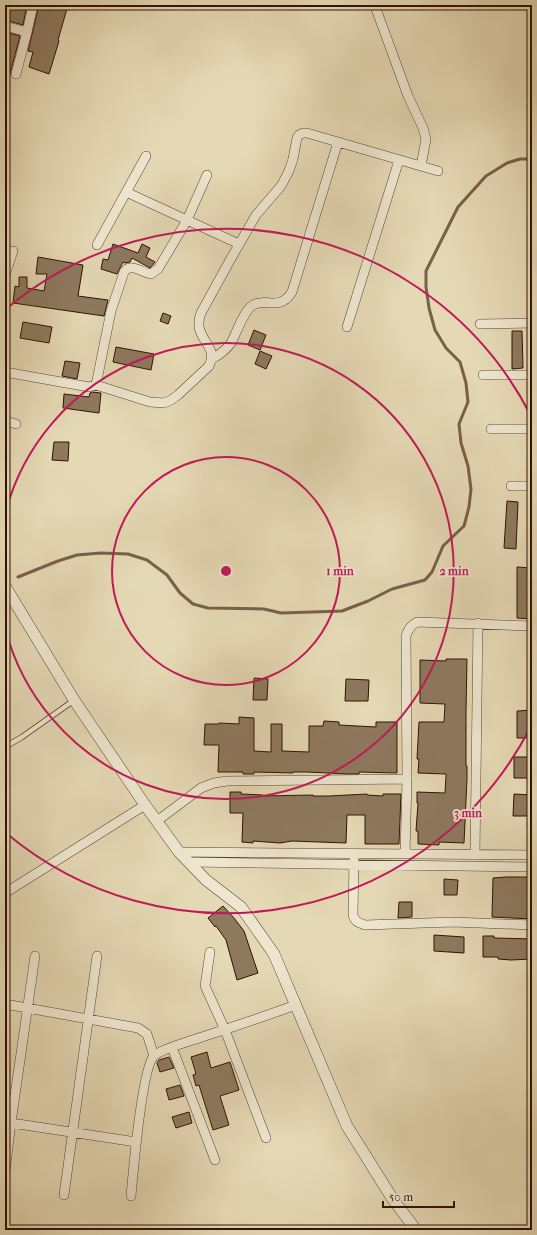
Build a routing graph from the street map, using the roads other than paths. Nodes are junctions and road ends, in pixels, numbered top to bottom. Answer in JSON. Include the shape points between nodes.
{"nodes":[{"id":1,"x":33,"y":5,"type":"edge"},
{"id":2,"x":373,"y":5,"type":"edge"},
{"id":3,"x":386,"y":5,"type":"edge"},
{"id":4,"x":5,"y":26,"type":"edge"},
{"id":5,"x":27,"y":32,"type":"junction"},
{"id":6,"x":16,"y":74,"type":"dead end"},
{"id":7,"x":338,"y":142,"type":"junction"},
{"id":8,"x":146,"y":156,"type":"dead end"},
{"id":9,"x":399,"y":160,"type":"junction"},
{"id":10,"x":421,"y":166,"type":"junction"},
{"id":11,"x":438,"y":171,"type":"dead end"},
{"id":12,"x":208,"y":175,"type":"dead end"},
{"id":13,"x":126,"y":192,"type":"junction"},
{"id":14,"x":187,"y":220,"type":"junction"},
{"id":15,"x":239,"y":244,"type":"junction"},
{"id":16,"x":97,"y":245,"type":"dead end"},
{"id":17,"x":13,"y":250,"type":"dead end"},
{"id":18,"x":5,"y":275,"type":"edge"},
{"id":19,"x":480,"y":324,"type":"dead end"},
{"id":20,"x":532,"y":324,"type":"edge"},
{"id":21,"x":347,"y":327,"type":"dead end"},
{"id":22,"x":212,"y":360,"type":"junction"},
{"id":23,"x":5,"y":372,"type":"edge"},
{"id":24,"x":483,"y":375,"type":"dead end"},
{"id":25,"x":532,"y":375,"type":"edge"},
{"id":26,"x":96,"y":385,"type":"junction"},
{"id":27,"x":5,"y":421,"type":"edge"},
{"id":28,"x":16,"y":424,"type":"dead end"},
{"id":29,"x":491,"y":429,"type":"dead end"},
{"id":30,"x":532,"y":429,"type":"edge"},
{"id":31,"x":511,"y":486,"type":"dead end"},
{"id":32,"x":532,"y":486,"type":"edge"},
{"id":33,"x":5,"y":586,"type":"edge"},
{"id":34,"x":8,"y":598,"type":"edge"},
{"id":35,"x":478,"y":623,"type":"junction"},
{"id":36,"x":532,"y":626,"type":"edge"},
{"id":37,"x":74,"y":700,"type":"junction"},
{"id":38,"x":5,"y":747,"type":"edge"},
{"id":39,"x":407,"y":779,"type":"junction"},
{"id":40,"x":145,"y":805,"type":"junction"},
{"id":41,"x":157,"y":821,"type":"junction"},
{"id":42,"x":179,"y":852,"type":"junction"},
{"id":43,"x":354,"y":853,"type":"junction"},
{"id":44,"x":405,"y":854,"type":"junction"},
{"id":45,"x":475,"y":855,"type":"junction"},
{"id":46,"x":532,"y":855,"type":"edge"},
{"id":47,"x":189,"y":862,"type":"junction"},
{"id":48,"x":354,"y":864,"type":"junction"},
{"id":49,"x":532,"y":867,"type":"edge"},
{"id":50,"x":5,"y":893,"type":"edge"},
{"id":51,"x":532,"y":924,"type":"edge"},
{"id":52,"x":210,"y":952,"type":"dead end"},
{"id":53,"x":35,"y":956,"type":"dead end"},
{"id":54,"x":97,"y":956,"type":"dead end"},
{"id":55,"x":5,"y":1004,"type":"edge"},
{"id":56,"x":296,"y":1005,"type":"junction"},
{"id":57,"x":28,"y":1008,"type":"junction"},
{"id":58,"x":88,"y":1020,"type":"junction"},
{"id":59,"x":225,"y":1030,"type":"junction"},
{"id":60,"x":172,"y":1047,"type":"junction"},
{"id":61,"x":154,"y":1056,"type":"junction"},
{"id":62,"x":8,"y":1123,"type":"edge"},
{"id":63,"x":73,"y":1132,"type":"junction"},
{"id":64,"x":266,"y":1138,"type":"dead end"},
{"id":65,"x":136,"y":1142,"type":"junction"},
{"id":66,"x":215,"y":1160,"type":"dead end"},
{"id":67,"x":5,"y":1172,"type":"edge"},
{"id":68,"x":64,"y":1195,"type":"dead end"},
{"id":69,"x":130,"y":1196,"type":"dead end"},
{"id":70,"x":416,"y":1230,"type":"edge"}],
"edges":[{"from":1,"to":5,"type":"street"},
{"from":2,"to":3,"type":"street"},
{"from":2,"to":10,"type":"street","via":[[423,128],[426,139]]},
{"from":4,"to":5,"type":"street"},
{"from":5,"to":6,"type":"street"},
{"from":7,"to":9,"type":"street"},
{"from":7,"to":15,"type":"street","via":[[308,133],[298,135],[289,171],[256,215]]},
{"from":7,"to":22,"type":"street","via":[[292,292],[282,302],[259,303],[248,309],[230,344]]},
{"from":8,"to":13,"type":"street"},
{"from":9,"to":10,"type":"street"},
{"from":9,"to":21,"type":"street"},
{"from":10,"to":11,"type":"street"},
{"from":12,"to":14,"type":"street"},
{"from":13,"to":14,"type":"street"},
{"from":13,"to":16,"type":"street"},
{"from":14,"to":15,"type":"street"},
{"from":14,"to":26,"type":"street","via":[[155,272],[151,274],[131,267],[124,272],[111,311]]},
{"from":15,"to":22,"type":"street","via":[[198,319]]},
{"from":17,"to":18,"type":"street"},
{"from":19,"to":20,"type":"street"},
{"from":22,"to":26,"type":"street","via":[[209,366],[178,395],[164,403],[150,402]]},
{"from":23,"to":26,"type":"street","via":[[89,387]]},
{"from":24,"to":25,"type":"street"},
{"from":27,"to":28,"type":"street"},
{"from":29,"to":30,"type":"street"},
{"from":31,"to":32,"type":"street"},
{"from":33,"to":34,"type":"street"},
{"from":34,"to":37,"type":"street"},
{"from":35,"to":36,"type":"street"},
{"from":35,"to":39,"type":"street","via":[[417,622],[407,631]]},
{"from":35,"to":45,"type":"street"},
{"from":37,"to":38,"type":"lane"},
{"from":37,"to":40,"type":"street"},
{"from":39,"to":41,"type":"street","via":[[214,783],[201,788]]},
{"from":39,"to":44,"type":"street"},
{"from":40,"to":41,"type":"street"},
{"from":40,"to":50,"type":"street"},
{"from":41,"to":42,"type":"street"},
{"from":42,"to":43,"type":"street"},
{"from":42,"to":47,"type":"street"},
{"from":43,"to":44,"type":"street"},
{"from":43,"to":48,"type":"street"},
{"from":44,"to":45,"type":"street"},
{"from":45,"to":46,"type":"street"},
{"from":47,"to":48,"type":"street"},
{"from":47,"to":56,"type":"street","via":[[206,880],[240,907],[274,954]]},
{"from":48,"to":49,"type":"street"},
{"from":48,"to":51,"type":"street","via":[[353,915],[354,920],[359,923]]},
{"from":52,"to":59,"type":"street","via":[[205,986]]},
{"from":53,"to":57,"type":"street"},
{"from":54,"to":58,"type":"street"},
{"from":55,"to":57,"type":"street"},
{"from":56,"to":59,"type":"street"},
{"from":56,"to":70,"type":"street","via":[[348,1126],[392,1198]]},
{"from":57,"to":58,"type":"street"},
{"from":57,"to":62,"type":"street"},
{"from":58,"to":61,"type":"street","via":[[143,1030],[147,1034]]},
{"from":58,"to":63,"type":"street"},
{"from":59,"to":60,"type":"street"},
{"from":59,"to":64,"type":"street"},
{"from":60,"to":61,"type":"street"},
{"from":60,"to":66,"type":"street"},
{"from":61,"to":65,"type":"street","via":[[147,1072]]},
{"from":62,"to":63,"type":"street"},
{"from":62,"to":67,"type":"street"},
{"from":63,"to":65,"type":"street"},
{"from":63,"to":68,"type":"street"},
{"from":65,"to":69,"type":"street"}]}
